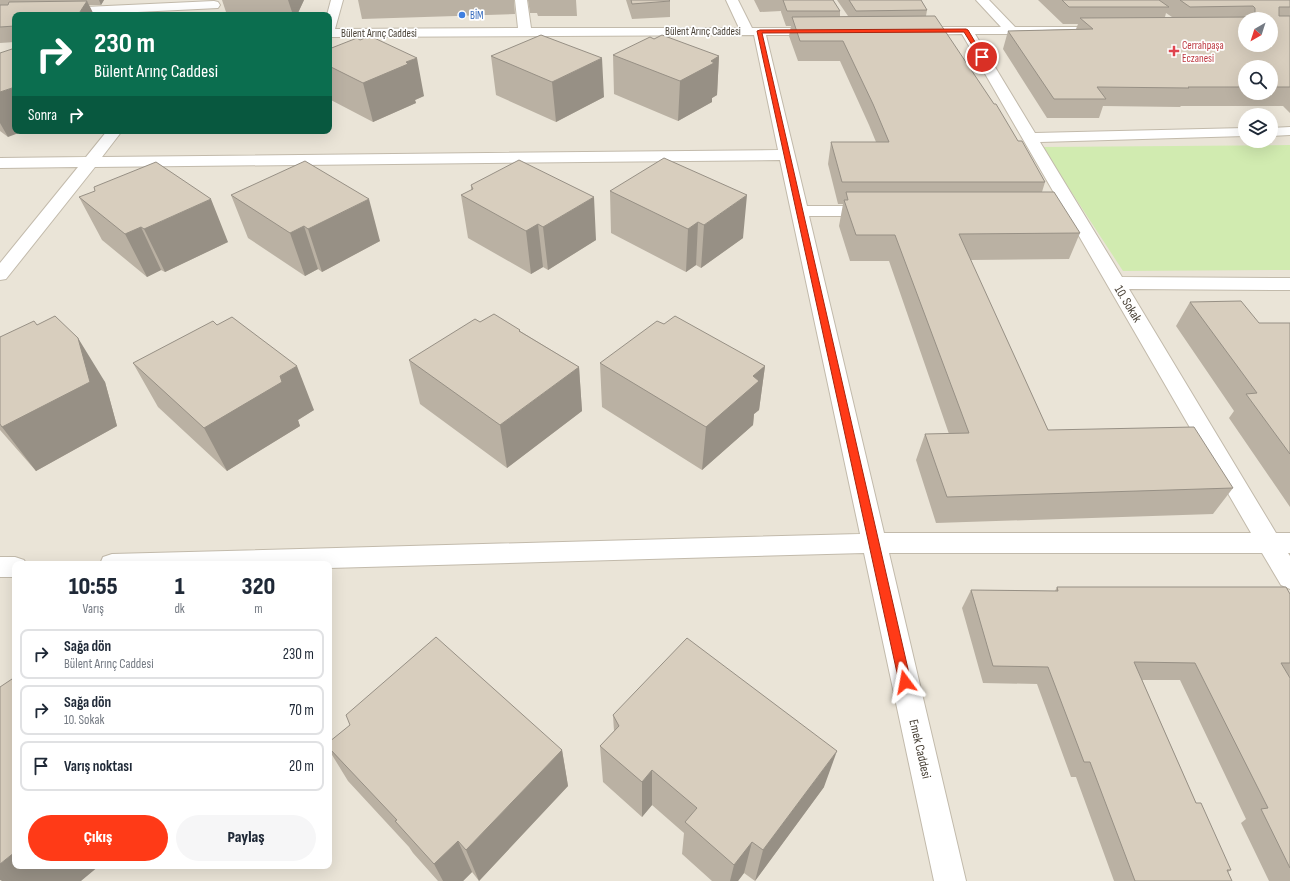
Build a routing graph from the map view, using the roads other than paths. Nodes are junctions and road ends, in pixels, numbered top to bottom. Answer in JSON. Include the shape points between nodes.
{"nodes":[{"id":1,"x":337,"y":0,"type":"edge"},
{"id":2,"x":521,"y":0,"type":"edge"},
{"id":3,"x":732,"y":0,"type":"edge"},
{"id":4,"x":982,"y":0,"type":"edge"},
{"id":5,"x":216,"y":2,"type":"edge"},
{"id":6,"x":50,"y":12,"type":"edge"},
{"id":7,"x":209,"y":12,"type":"edge"},
{"id":8,"x":12,"y":14,"type":"edge"},
{"id":9,"x":0,"y":15,"type":"edge"},
{"id":10,"x":332,"y":19,"type":"edge"},
{"id":11,"x":966,"y":30,"type":"junction"},
{"id":12,"x":1011,"y":30,"type":"junction"},
{"id":13,"x":1091,"y":30,"type":"edge"},
{"id":14,"x":332,"y":31,"type":"edge"},
{"id":15,"x":753,"y":31,"type":"junction"},
{"id":16,"x":834,"y":31,"type":"edge"},
{"id":17,"x":904,"y":31,"type":"edge"},
{"id":18,"x":525,"y":32,"type":"junction"},
{"id":19,"x":1290,"y":131,"type":"edge"},
{"id":20,"x":1238,"y":132,"type":"edge"},
{"id":21,"x":1278,"y":132,"type":"edge"},
{"id":22,"x":113,"y":134,"type":"edge"},
{"id":23,"x":1030,"y":138,"type":"junction"},
{"id":24,"x":787,"y":154,"type":"junction"},
{"id":25,"x":90,"y":162,"type":"junction"},
{"id":26,"x":0,"y":163,"type":"edge"},
{"id":27,"x":800,"y":211,"type":"junction"},
{"id":28,"x":885,"y":211,"type":"edge"},
{"id":29,"x":0,"y":275,"type":"edge"},
{"id":30,"x":1116,"y":283,"type":"junction"},
{"id":31,"x":1290,"y":284,"type":"edge"},
{"id":32,"x":874,"y":543,"type":"junction"},
{"id":33,"x":1280,"y":543,"type":"edge"},
{"id":34,"x":221,"y":561,"type":"edge"},
{"id":35,"x":0,"y":567,"type":"edge"},
{"id":36,"x":12,"y":567,"type":"edge"},
{"id":37,"x":1290,"y":578,"type":"edge"},
{"id":38,"x":950,"y":881,"type":"edge"}],
"edges":[{"from":1,"to":10,"type":"street"},
{"from":2,"to":18,"type":"street"},
{"from":3,"to":15,"type":"street","name":"Emek Caddesi"},
{"from":4,"to":12,"type":"street"},
{"from":5,"to":6,"type":"street"},
{"from":5,"to":7,"type":"street"},
{"from":8,"to":9,"type":"street"},
{"from":11,"to":12,"type":"street"},
{"from":11,"to":17,"type":"street"},
{"from":11,"to":23,"type":"street","name":"10. Sokak"},
{"from":12,"to":13,"type":"street"},
{"from":14,"to":18,"type":"street","name":"Bülent Arınç Caddesi"},
{"from":15,"to":16,"type":"street","name":"Bülent Arınç Caddesi"},
{"from":15,"to":18,"type":"street","name":"Bülent Arınç Caddesi"},
{"from":15,"to":24,"type":"street","name":"Emek Caddesi"},
{"from":19,"to":21,"type":"street"},
{"from":20,"to":23,"type":"street"},
{"from":22,"to":25,"type":"street"},
{"from":23,"to":30,"type":"street","name":"10. Sokak","via":[[1064,211]]},
{"from":24,"to":25,"type":"street"},
{"from":24,"to":27,"type":"street","name":"Emek Caddesi"},
{"from":25,"to":26,"type":"street"},
{"from":25,"to":29,"type":"street"},
{"from":27,"to":28,"type":"street"},
{"from":27,"to":32,"type":"street","name":"Emek Caddesi"},
{"from":30,"to":31,"type":"street"},
{"from":30,"to":33,"type":"street","name":"10. Sokak"},
{"from":32,"to":33,"type":"street"},
{"from":32,"to":34,"type":"street"},
{"from":32,"to":38,"type":"street","name":"Emek Caddesi"},
{"from":33,"to":37,"type":"street","name":"10. Sokak"},
{"from":35,"to":36,"type":"street"}]}
